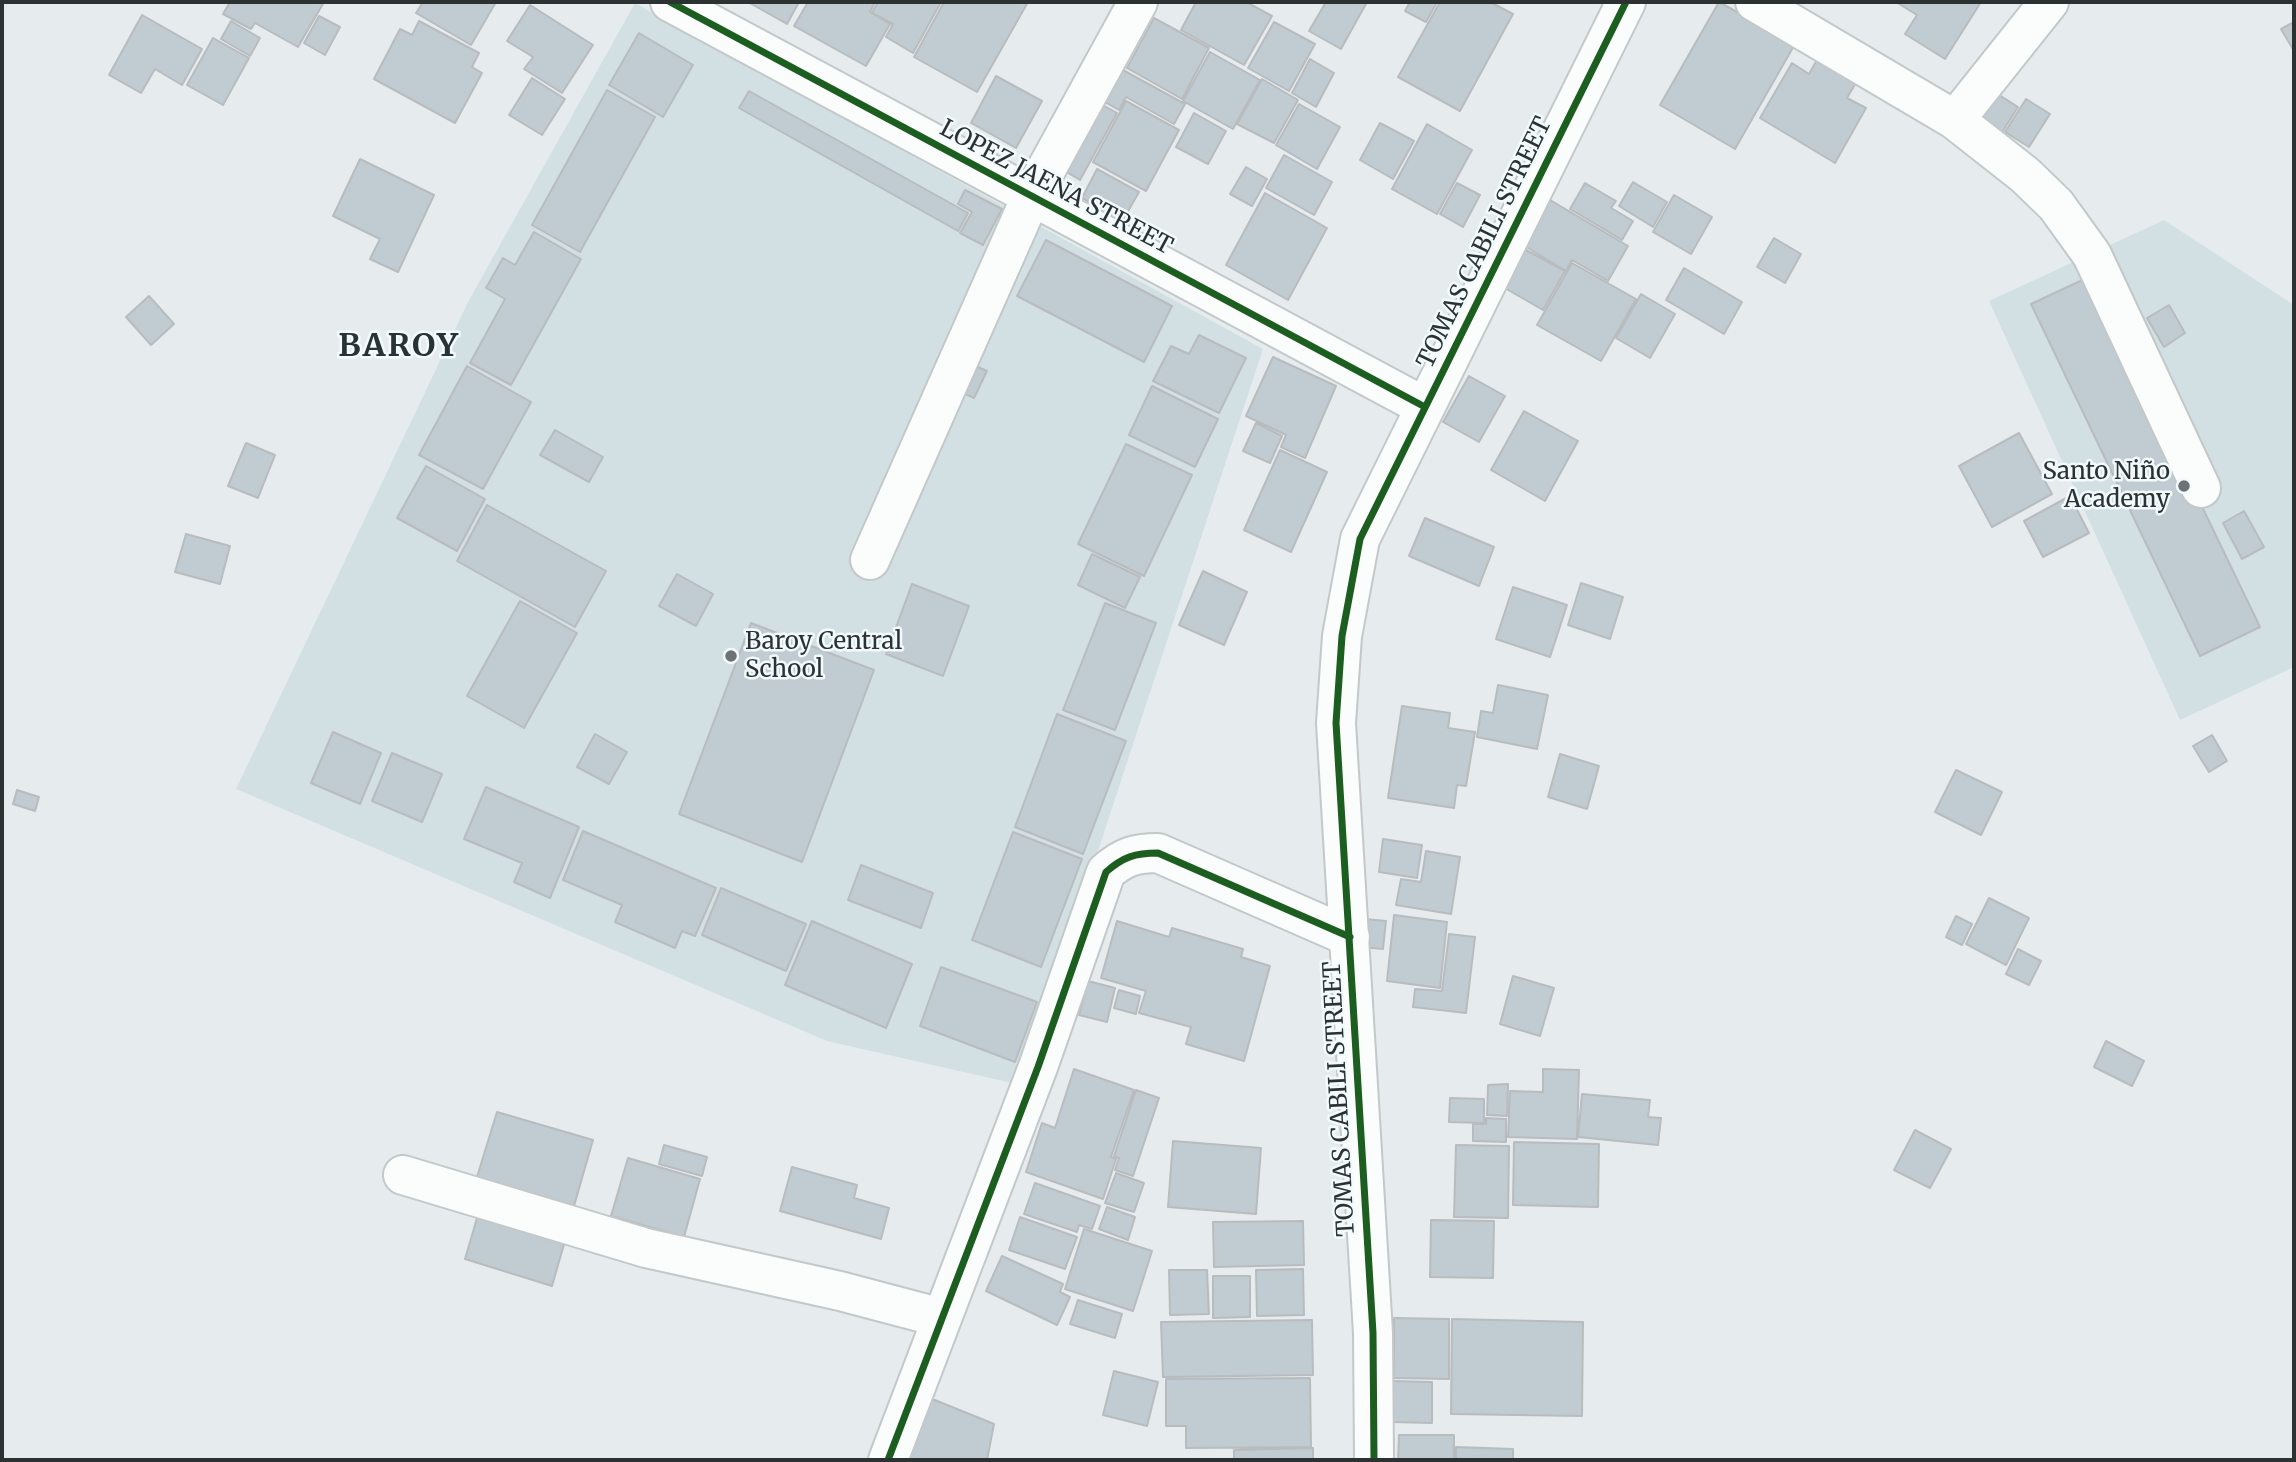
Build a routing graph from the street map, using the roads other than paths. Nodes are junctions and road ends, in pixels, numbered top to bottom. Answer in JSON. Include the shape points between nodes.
{"nodes":[{"id":1,"x":671,"y":2,"type":"edge"},
{"id":2,"x":1138,"y":2,"type":"edge"},
{"id":3,"x":1626,"y":2,"type":"edge"},
{"id":4,"x":1755,"y":2,"type":"edge"},
{"id":5,"x":2049,"y":2,"type":"edge"},
{"id":6,"x":1955,"y":120,"type":"junction"},
{"id":7,"x":1031,"y":197,"type":"junction"},
{"id":8,"x":1425,"y":407,"type":"junction"},
{"id":9,"x":2201,"y":488,"type":"dead end"},
{"id":10,"x":870,"y":560,"type":"dead end"},
{"id":11,"x":1350,"y":937,"type":"junction"},
{"id":12,"x":403,"y":1175,"type":"dead end"},
{"id":13,"x":942,"y":1318,"type":"junction"},
{"id":14,"x":888,"y":1460,"type":"edge"},
{"id":15,"x":1374,"y":1460,"type":"edge"}],
"edges":[{"from":1,"to":7,"type":"street","name":"LOPEZ JAENA STREET"},
{"from":2,"to":7,"type":"street"},
{"from":3,"to":8,"type":"street","name":"TOMAS CABILI STREET"},
{"from":4,"to":6,"type":"street"},
{"from":5,"to":6,"type":"street"},
{"from":6,"to":9,"type":"street","via":[[2056,205],[2092,255]]},
{"from":7,"to":8,"type":"street","name":"LOPEZ JAENA STREET"},
{"from":7,"to":10,"type":"street"},
{"from":8,"to":11,"type":"street","name":"TOMAS CABILI STREET","via":[[1360,540],[1342,636],[1336,723]]},
{"from":11,"to":13,"type":"street","via":[[1158,853],[1122,858],[1106,872]]},
{"from":11,"to":15,"type":"street","name":"TOMAS CABILI STREET","via":[[1373,1333]]},
{"from":12,"to":13,"type":"street","via":[[646,1248]]},
{"from":13,"to":14,"type":"street"}]}
